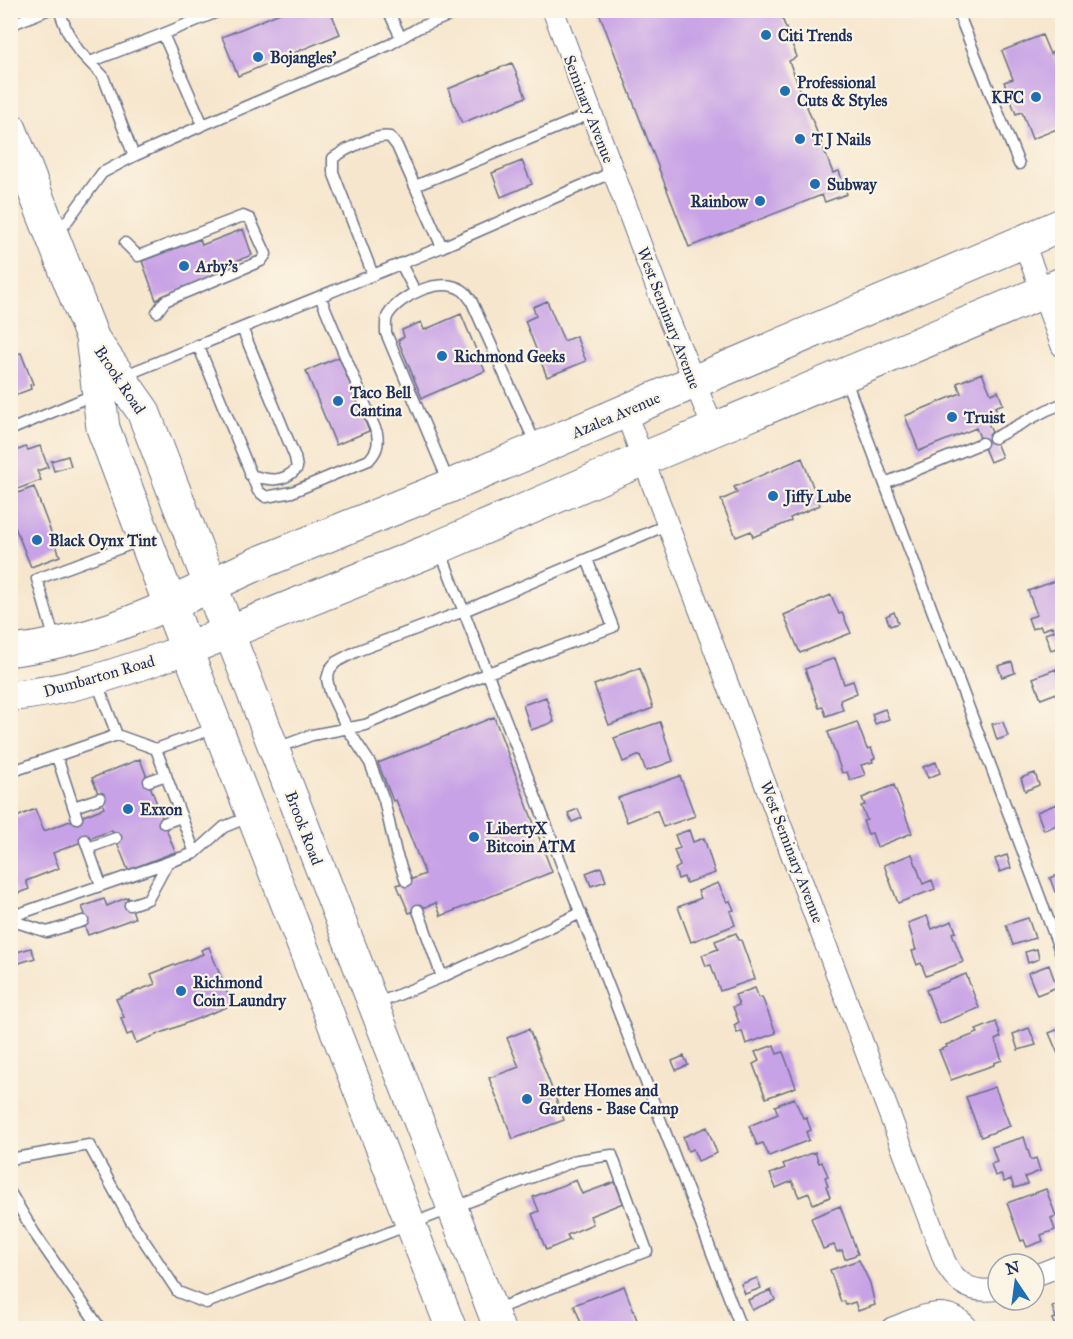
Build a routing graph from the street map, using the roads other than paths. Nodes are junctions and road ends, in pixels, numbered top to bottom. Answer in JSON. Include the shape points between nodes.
{"nodes":[{"id":1,"x":47,"y":10,"type":"edge"},
{"id":2,"x":59,"y":10,"type":"edge"},
{"id":3,"x":222,"y":10,"type":"edge"},
{"id":4,"x":388,"y":10,"type":"edge"},
{"id":5,"x":463,"y":10,"type":"edge"},
{"id":6,"x":553,"y":10,"type":"edge"},
{"id":7,"x":957,"y":10,"type":"edge"},
{"id":8,"x":10,"y":24,"type":"edge"},
{"id":9,"x":163,"y":34,"type":"junction"},
{"id":10,"x":401,"y":38,"type":"junction"},
{"id":11,"x":90,"y":62,"type":"junction"},
{"id":12,"x":590,"y":114,"type":"junction"},
{"id":13,"x":203,"y":125,"type":"junction"},
{"id":14,"x":10,"y":129,"type":"edge"},
{"id":15,"x":134,"y":156,"type":"junction"},
{"id":16,"x":1019,"y":164,"type":"dead end"},
{"id":17,"x":613,"y":172,"type":"junction"},
{"id":18,"x":415,"y":186,"type":"junction"},
{"id":19,"x":627,"y":207,"type":"joint"},
{"id":20,"x":1062,"y":225,"type":"edge"},
{"id":21,"x":53,"y":240,"type":"junction"},
{"id":22,"x":1023,"y":241,"type":"junction"},
{"id":23,"x":125,"y":243,"type":"dead end"},
{"id":24,"x":442,"y":248,"type":"junction"},
{"id":25,"x":401,"y":264,"type":"junction"},
{"id":26,"x":373,"y":275,"type":"junction"},
{"id":27,"x":1052,"y":288,"type":"edge"},
{"id":28,"x":415,"y":291,"type":"junction"},
{"id":29,"x":320,"y":296,"type":"junction"},
{"id":30,"x":157,"y":312,"type":"dead end"},
{"id":31,"x":242,"y":328,"type":"junction"},
{"id":32,"x":198,"y":345,"type":"junction"},
{"id":33,"x":1062,"y":346,"type":"edge"},
{"id":34,"x":844,"y":375,"type":"junction"},
{"id":35,"x":693,"y":382,"type":"junction"},
{"id":36,"x":109,"y":385,"type":"junction"},
{"id":37,"x":1062,"y":404,"type":"edge"},
{"id":38,"x":625,"y":411,"type":"junction"},
{"id":39,"x":714,"y":429,"type":"junction"},
{"id":40,"x":10,"y":430,"type":"edge"},
{"id":41,"x":994,"y":438,"type":"dead end"},
{"id":42,"x":982,"y":443,"type":"dead end"},
{"id":43,"x":538,"y":449,"type":"junction"},
{"id":44,"x":643,"y":459,"type":"junction"},
{"id":45,"x":250,"y":475,"type":"junction"},
{"id":46,"x":885,"y":483,"type":"junction"},
{"id":47,"x":450,"y":486,"type":"junction"},
{"id":48,"x":669,"y":524,"type":"junction"},
{"id":49,"x":145,"y":538,"type":"junction"},
{"id":50,"x":439,"y":547,"type":"junction"},
{"id":51,"x":587,"y":559,"type":"junction"},
{"id":52,"x":211,"y":586,"type":"junction"},
{"id":53,"x":170,"y":604,"type":"junction"},
{"id":54,"x":464,"y":611,"type":"junction"},
{"id":55,"x":229,"y":633,"type":"junction"},
{"id":56,"x":56,"y":644,"type":"junction"},
{"id":57,"x":187,"y":649,"type":"junction"},
{"id":58,"x":10,"y":651,"type":"edge"},
{"id":59,"x":488,"y":674,"type":"junction"},
{"id":60,"x":96,"y":680,"type":"junction"},
{"id":61,"x":10,"y":696,"type":"edge"},
{"id":62,"x":218,"y":727,"type":"junction"},
{"id":63,"x":347,"y":728,"type":"junction"},
{"id":64,"x":117,"y":735,"type":"junction"},
{"id":65,"x":156,"y":749,"type":"junction"},
{"id":66,"x":274,"y":749,"type":"junction"},
{"id":67,"x":57,"y":757,"type":"junction"},
{"id":68,"x":10,"y":772,"type":"edge"},
{"id":69,"x":166,"y":775,"type":"junction"},
{"id":70,"x":149,"y":782,"type":"dead end"},
{"id":71,"x":100,"y":798,"type":"dead end"},
{"id":72,"x":252,"y":815,"type":"junction"},
{"id":73,"x":182,"y":817,"type":"junction"},
{"id":74,"x":164,"y":823,"type":"dead end"},
{"id":75,"x":116,"y":838,"type":"dead end"},
{"id":76,"x":195,"y":853,"type":"junction"},
{"id":77,"x":168,"y":862,"type":"junction"},
{"id":78,"x":406,"y":881,"type":"dead end"},
{"id":79,"x":101,"y":885,"type":"junction"},
{"id":80,"x":130,"y":905,"type":"dead end"},
{"id":81,"x":418,"y":910,"type":"dead end"},
{"id":82,"x":581,"y":913,"type":"junction"},
{"id":83,"x":10,"y":918,"type":"edge"},
{"id":84,"x":83,"y":921,"type":"dead end"},
{"id":85,"x":1062,"y":956,"type":"edge"},
{"id":86,"x":442,"y":977,"type":"junction"},
{"id":87,"x":375,"y":1005,"type":"junction"},
{"id":88,"x":10,"y":1159,"type":"edge"},
{"id":89,"x":10,"y":1192,"type":"edge"},
{"id":90,"x":454,"y":1209,"type":"junction"},
{"id":91,"x":411,"y":1224,"type":"junction"},
{"id":92,"x":1062,"y":1265,"type":"edge"},
{"id":93,"x":1046,"y":1271,"type":"edge"},
{"id":94,"x":986,"y":1291,"type":"edge"},
{"id":95,"x":496,"y":1320,"type":"edge"},
{"id":96,"x":100,"y":1329,"type":"edge"},
{"id":97,"x":451,"y":1329,"type":"edge"},
{"id":98,"x":741,"y":1329,"type":"edge"},
{"id":99,"x":892,"y":1329,"type":"edge"},
{"id":100,"x":968,"y":1329,"type":"edge"}],
"edges":[{"from":1,"to":8,"type":"lane"},
{"from":2,"to":11,"type":"lane","via":[[78,51]]},
{"from":3,"to":9,"type":"lane"},
{"from":4,"to":10,"type":"lane"},
{"from":5,"to":10,"type":"lane"},
{"from":6,"to":12,"type":"street","name":"Seminary Avenue"},
{"from":7,"to":16,"type":"lane"},
{"from":9,"to":11,"type":"lane"},
{"from":9,"to":13,"type":"lane"},
{"from":10,"to":13,"type":"lane"},
{"from":11,"to":15,"type":"lane","via":[[103,76]]},
{"from":12,"to":17,"type":"street","name":"Seminary Avenue"},
{"from":12,"to":18,"type":"lane"},
{"from":13,"to":15,"type":"lane"},
{"from":14,"to":21,"type":"main road","name":"Brook Road"},
{"from":15,"to":21,"type":"lane","via":[[109,168],[94,181]]},
{"from":17,"to":19,"type":"street","name":"Seminary Avenue"},
{"from":17,"to":24,"type":"lane"},
{"from":18,"to":24,"type":"lane"},
{"from":18,"to":26,"type":"lane","via":[[390,137],[383,135],[364,142],[333,159],[333,172]]},
{"from":19,"to":35,"type":"street","name":"West Seminary Avenue"},
{"from":20,"to":22,"type":"main road","name":"Azalea Avenue"},
{"from":21,"to":36,"type":"main road","name":"Brook Road"},
{"from":22,"to":27,"type":"street"},
{"from":22,"to":35,"type":"main road","name":"Azalea Avenue"},
{"from":23,"to":30,"type":"lane","via":[[138,256],[243,216],[250,219],[266,254],[261,261],[165,301]]},
{"from":24,"to":25,"type":"lane"},
{"from":25,"to":26,"type":"lane"},
{"from":25,"to":28,"type":"lane"},
{"from":26,"to":29,"type":"lane"},
{"from":27,"to":33,"type":"street"},
{"from":27,"to":34,"type":"main road"},
{"from":28,"to":43,"type":"lane","via":[[447,285],[464,291]]},
{"from":28,"to":47,"type":"lane","via":[[386,317],[386,333]]},
{"from":29,"to":31,"type":"lane"},
{"from":29,"to":45,"type":"lane","via":[[377,433],[376,453],[360,464],[276,497],[266,497],[258,491]]},
{"from":31,"to":32,"type":"lane"},
{"from":31,"to":45,"type":"lane","via":[[296,457],[297,468],[279,480]]},
{"from":32,"to":36,"type":"lane"},
{"from":32,"to":45,"type":"lane"},
{"from":34,"to":39,"type":"main road"},
{"from":34,"to":46,"type":"lane"},
{"from":35,"to":38,"type":"main road","name":"Azalea Avenue"},
{"from":35,"to":39,"type":"street","name":"West Seminary Avenue"},
{"from":36,"to":40,"type":"lane"},
{"from":36,"to":49,"type":"main road","name":"Brook Road","via":[[103,428]]},
{"from":36,"to":52,"type":"main road","name":"Brook Road","via":[[143,411]]},
{"from":37,"to":41,"type":"lane"},
{"from":38,"to":43,"type":"main road","name":"Azalea Avenue"},
{"from":38,"to":44,"type":"street","name":"West Seminary Avenue"},
{"from":39,"to":44,"type":"main road"},
{"from":42,"to":46,"type":"lane"},
{"from":43,"to":47,"type":"main road","name":"Azalea Avenue"},
{"from":44,"to":48,"type":"street","name":"West Seminary Avenue"},
{"from":44,"to":50,"type":"main road"},
{"from":46,"to":85,"type":"lane"},
{"from":47,"to":52,"type":"main road","name":"Azalea Avenue"},
{"from":48,"to":51,"type":"lane"},
{"from":48,"to":94,"type":"street","name":"West Seminary Avenue","via":[[945,1262],[966,1287]]},
{"from":49,"to":53,"type":"main road","name":"Brook Road"},
{"from":49,"to":56,"type":"lane","via":[[37,579]]},
{"from":50,"to":54,"type":"lane"},
{"from":50,"to":55,"type":"main road"},
{"from":51,"to":54,"type":"lane"},
{"from":51,"to":59,"type":"lane","via":[[613,627]]},
{"from":52,"to":53,"type":"main road","name":"Azalea Avenue"},
{"from":52,"to":55,"type":"main road","name":"Brook Road"},
{"from":53,"to":56,"type":"main road","via":[[122,625]]},
{"from":53,"to":57,"type":"main road","name":"Brook Road"},
{"from":54,"to":59,"type":"lane"},
{"from":54,"to":63,"type":"lane","via":[[336,662],[327,679]]},
{"from":55,"to":57,"type":"main road"},
{"from":55,"to":66,"type":"main road","name":"Brook Road"},
{"from":56,"to":58,"type":"main road"},
{"from":57,"to":60,"type":"main road","name":"Dumbarton Road"},
{"from":57,"to":62,"type":"main road","name":"Brook Road"},
{"from":59,"to":63,"type":"lane","via":[[365,725]]},
{"from":59,"to":82,"type":"lane"},
{"from":60,"to":61,"type":"main road","name":"Dumbarton Road"},
{"from":60,"to":64,"type":"lane"},
{"from":62,"to":65,"type":"lane"},
{"from":62,"to":72,"type":"main road","name":"Brook Road"},
{"from":63,"to":66,"type":"lane"},
{"from":63,"to":78,"type":"lane","via":[[370,763]]},
{"from":64,"to":65,"type":"lane"},
{"from":64,"to":67,"type":"lane"},
{"from":65,"to":69,"type":"lane"},
{"from":66,"to":87,"type":"main road","name":"Brook Road"},
{"from":67,"to":68,"type":"lane"},
{"from":67,"to":71,"type":"lane","via":[[75,812]]},
{"from":69,"to":70,"type":"lane"},
{"from":69,"to":73,"type":"lane"},
{"from":72,"to":76,"type":"lane","via":[[224,827]]},
{"from":72,"to":91,"type":"main road","name":"Brook Road"},
{"from":73,"to":74,"type":"lane"},
{"from":73,"to":76,"type":"lane"},
{"from":75,"to":79,"type":"lane","via":[[87,844]]},
{"from":76,"to":77,"type":"lane"},
{"from":77,"to":79,"type":"lane"},
{"from":77,"to":80,"type":"lane","via":[[148,899]]},
{"from":79,"to":83,"type":"lane"},
{"from":81,"to":86,"type":"lane"},
{"from":82,"to":86,"type":"lane"},
{"from":82,"to":98,"type":"lane"},
{"from":83,"to":84,"type":"lane","via":[[47,932]]},
{"from":86,"to":87,"type":"lane"},
{"from":87,"to":90,"type":"main road","name":"Brook Road"},
{"from":88,"to":91,"type":"lane","via":[[89,1145],[131,1221],[178,1292],[206,1303]]},
{"from":89,"to":96,"type":"lane"},
{"from":90,"to":91,"type":"lane"},
{"from":90,"to":95,"type":"main road","name":"Brook Road"},
{"from":90,"to":95,"type":"lane","via":[[577,1160],[612,1155],[647,1251]]},
{"from":91,"to":97,"type":"main road","name":"Brook Road"},
{"from":92,"to":93,"type":"street"},
{"from":99,"to":100,"type":"street","via":[[948,1313],[962,1320]]}]}
